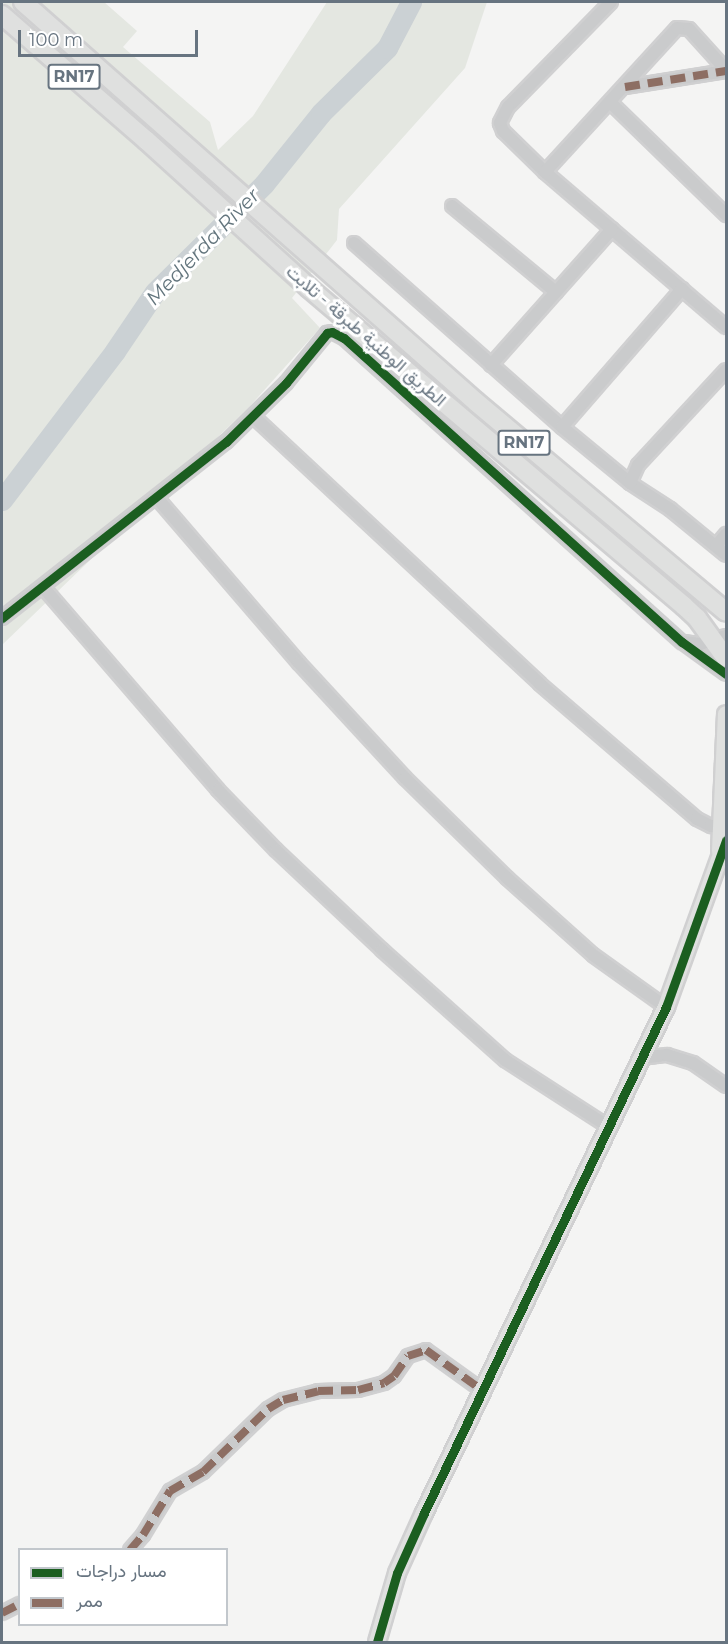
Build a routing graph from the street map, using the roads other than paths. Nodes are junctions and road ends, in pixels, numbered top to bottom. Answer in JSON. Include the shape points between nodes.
{"nodes":[{"id":1,"x":23,"y":2,"type":"edge"},
{"id":2,"x":611,"y":2,"type":"edge"},
{"id":3,"x":2,"y":15,"type":"edge"},
{"id":4,"x":726,"y":71,"type":"edge"},
{"id":5,"x":625,"y":87,"type":"junction"},
{"id":6,"x":611,"y":103,"type":"junction"},
{"id":7,"x":545,"y":172,"type":"junction"},
{"id":8,"x":452,"y":206,"type":"dead end"},
{"id":9,"x":726,"y":215,"type":"edge"},
{"id":10,"x":612,"y":229,"type":"junction"},
{"id":11,"x":354,"y":243,"type":"dead end"},
{"id":12,"x":682,"y":289,"type":"junction"},
{"id":13,"x":556,"y":292,"type":"junction"},
{"id":14,"x":726,"y":327,"type":"edge"},
{"id":15,"x":491,"y":365,"type":"junction"},
{"id":16,"x":726,"y":370,"type":"edge"},
{"id":17,"x":254,"y":417,"type":"junction"},
{"id":18,"x":562,"y":427,"type":"junction"},
{"id":19,"x":630,"y":483,"type":"junction"},
{"id":20,"x":157,"y":498,"type":"junction"},
{"id":21,"x":726,"y":534,"type":"edge"},
{"id":22,"x":716,"y":546,"type":"junction"},
{"id":23,"x":726,"y":555,"type":"edge"},
{"id":24,"x":43,"y":587,"type":"junction"},
{"id":25,"x":726,"y":612,"type":"edge"},
{"id":26,"x":2,"y":618,"type":"edge"},
{"id":27,"x":720,"y":639,"type":"edge"},
{"id":28,"x":682,"y":642,"type":"junction"},
{"id":29,"x":726,"y":658,"type":"edge"},
{"id":30,"x":726,"y":674,"type":"edge"},
{"id":31,"x":726,"y":714,"type":"edge"},
{"id":32,"x":725,"y":832,"type":"edge"},
{"id":33,"x":666,"y":1006,"type":"junction"},
{"id":34,"x":641,"y":1058,"type":"junction"},
{"id":35,"x":726,"y":1086,"type":"edge"},
{"id":36,"x":609,"y":1127,"type":"junction"},
{"id":37,"x":483,"y":1392,"type":"junction"},
{"id":38,"x":132,"y":1548,"type":"edge"},
{"id":39,"x":18,"y":1605,"type":"edge"},
{"id":40,"x":2,"y":1613,"type":"edge"},
{"id":41,"x":377,"y":1642,"type":"edge"}],
"edges":[{"from":1,"to":25,"type":"main road","name":"الطريق الوطنية طبرقة - تلابت","number":"RN17","via":[[483,408]]},
{"from":2,"to":7,"type":"street","via":[[500,123],[503,131]]},
{"from":3,"to":27,"type":"main road","name":"الطريق الوطنية طبرقة - تلابت","number":"RN17","via":[[309,288]]},
{"from":4,"to":5,"type":"street"},
{"from":4,"to":5,"type":"street","via":[[689,29],[682,27]]},
{"from":5,"to":6,"type":"street"},
{"from":6,"to":7,"type":"street"},
{"from":6,"to":9,"type":"street"},
{"from":7,"to":10,"type":"street"},
{"from":8,"to":13,"type":"street"},
{"from":10,"to":12,"type":"street"},
{"from":10,"to":13,"type":"street"},
{"from":11,"to":15,"type":"street"},
{"from":12,"to":14,"type":"street"},
{"from":12,"to":18,"type":"street"},
{"from":13,"to":15,"type":"street"},
{"from":15,"to":18,"type":"street"},
{"from":16,"to":19,"type":"street","via":[[638,465]]},
{"from":17,"to":20,"type":"street"},
{"from":17,"to":28,"type":"street","via":[[327,333],[334,332]]},
{"from":17,"to":32,"type":"street","via":[[540,684],[696,819]]},
{"from":18,"to":19,"type":"street"},
{"from":19,"to":22,"type":"street"},
{"from":20,"to":24,"type":"street"},
{"from":20,"to":33,"type":"street","via":[[320,687],[405,778],[593,955]]},
{"from":21,"to":22,"type":"street"},
{"from":22,"to":23,"type":"street"},
{"from":24,"to":26,"type":"street"},
{"from":24,"to":36,"type":"street","via":[[195,765],[276,850],[505,1060]]},
{"from":27,"to":28,"type":"street","via":[[700,644]]},
{"from":27,"to":29,"type":"main road","name":"الطريق الوطنية طبرقة - تلابت","number":"RN17"},
{"from":28,"to":30,"type":"street"},
{"from":31,"to":32,"type":"street"},
{"from":32,"to":33,"type":"street","via":[[720,858]]},
{"from":33,"to":34,"type":"street"},
{"from":34,"to":35,"type":"street","via":[[667,1055],[693,1063]]},
{"from":34,"to":36,"type":"street"},
{"from":36,"to":37,"type":"street"},
{"from":37,"to":38,"type":"street","via":[[426,1350],[408,1356],[384,1383],[283,1400],[268,1409],[203,1472],[170,1491]]},
{"from":37,"to":41,"type":"street","via":[[397,1573]]},
{"from":39,"to":40,"type":"street"}]}
